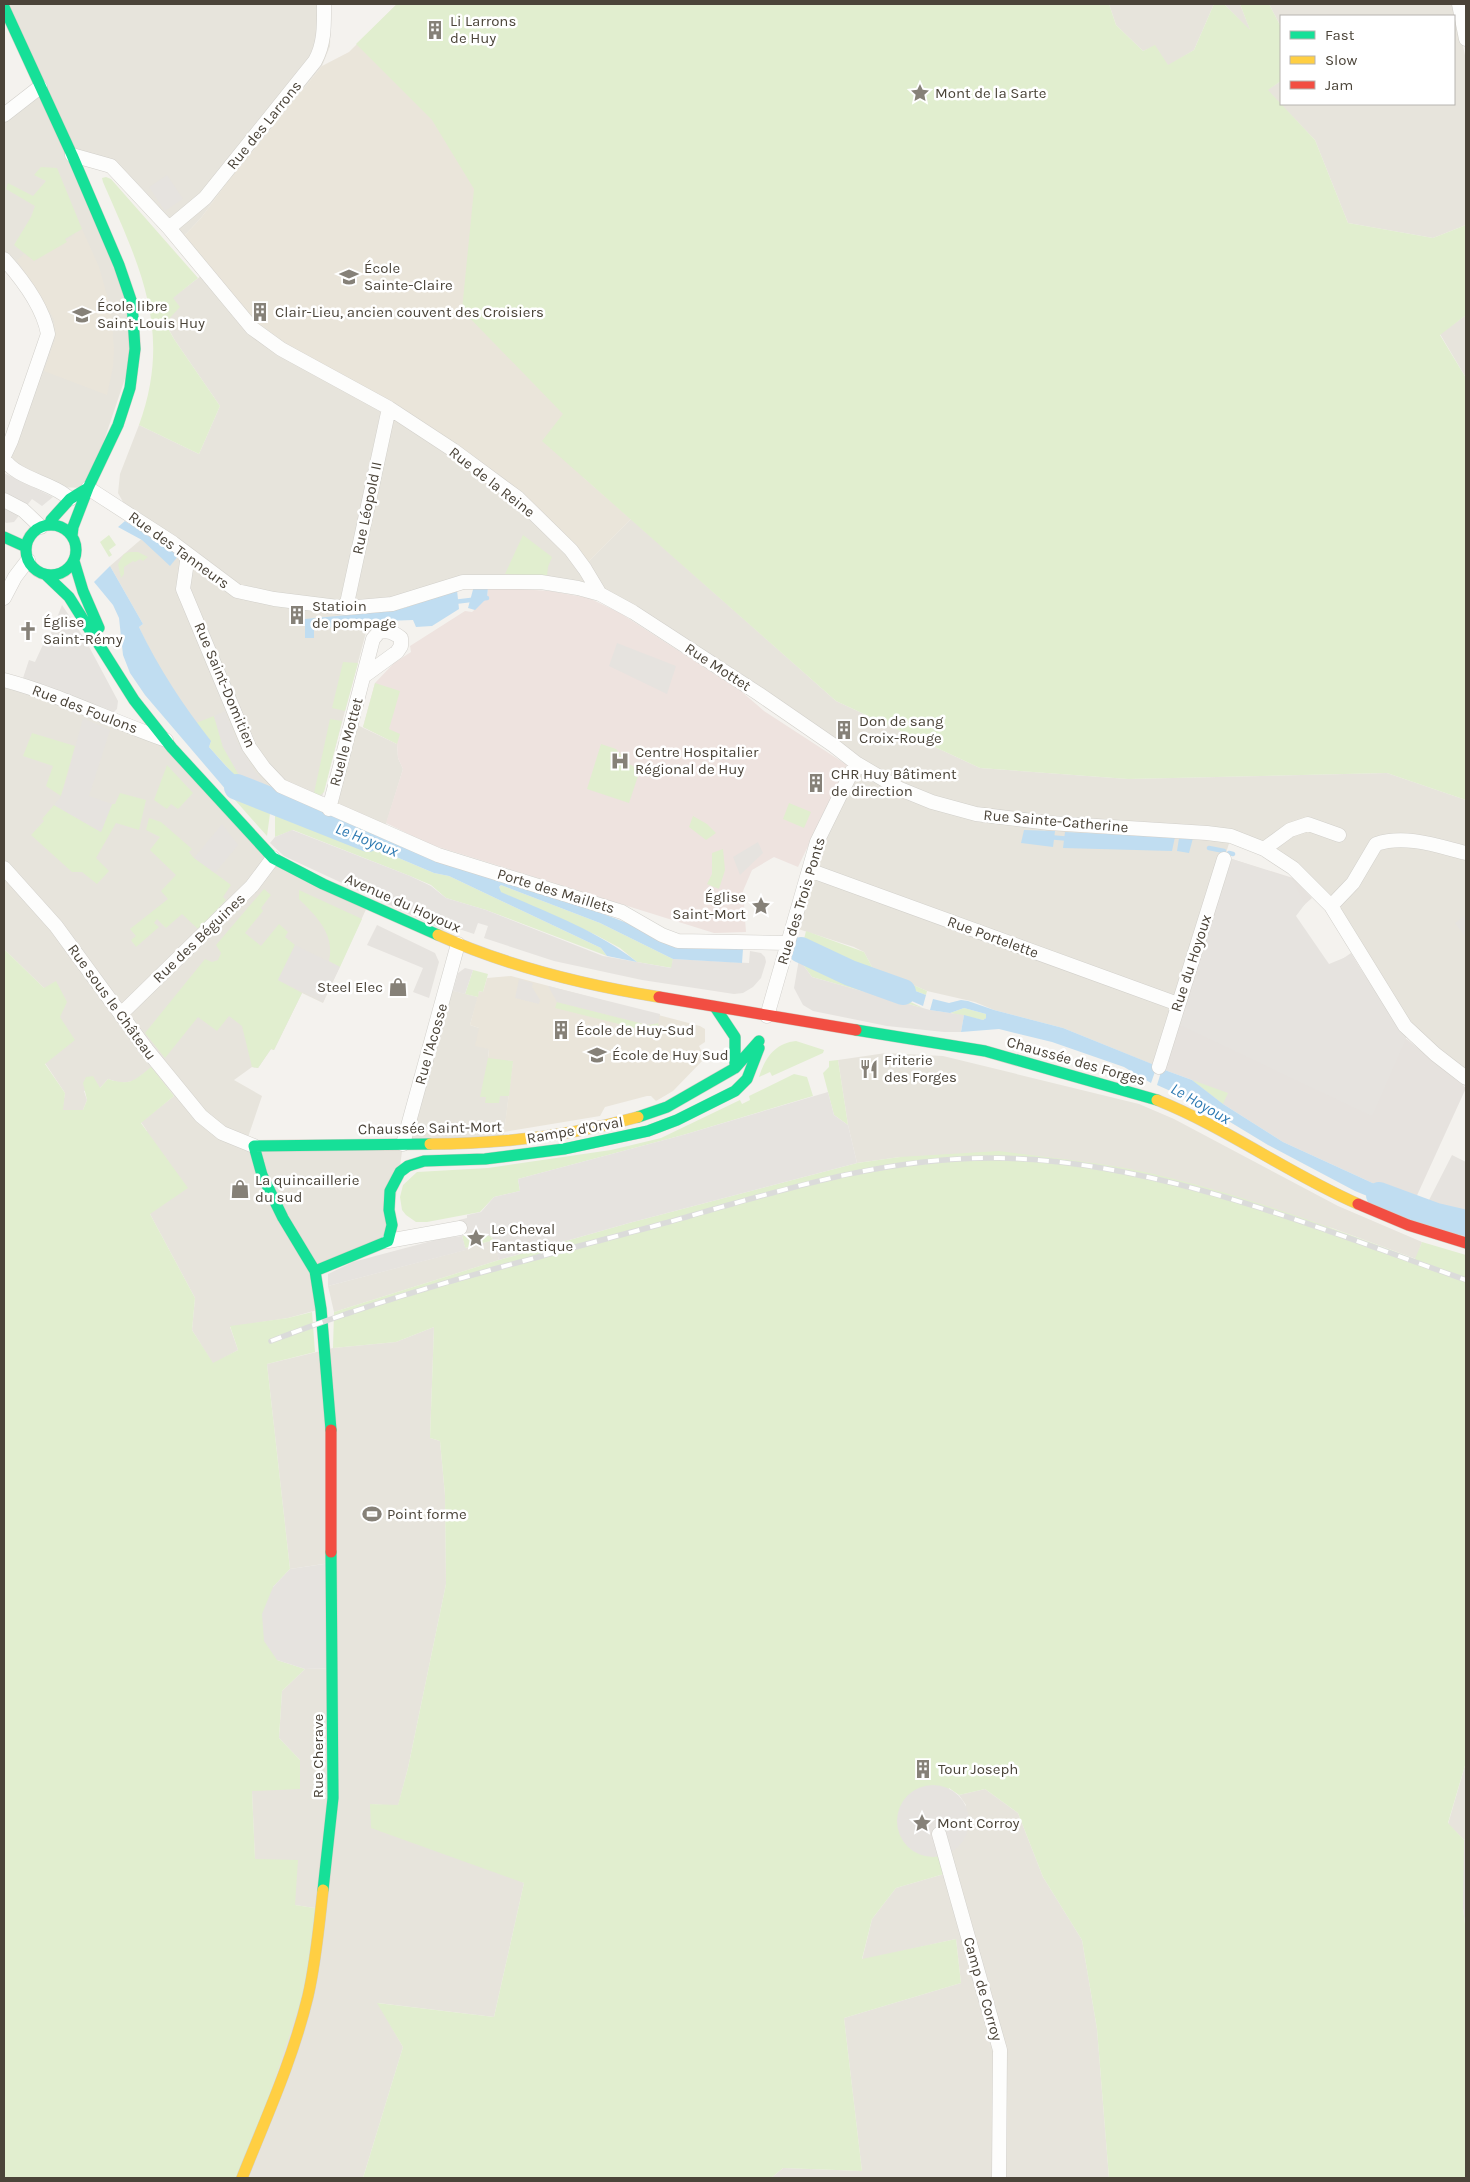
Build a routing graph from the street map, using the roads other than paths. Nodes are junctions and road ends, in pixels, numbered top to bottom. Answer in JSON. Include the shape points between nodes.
{"nodes":[{"id":1,"x":324,"y":4,"type":"edge"},
{"id":2,"x":1459,"y":4,"type":"edge"},
{"id":3,"x":4,"y":7,"type":"edge"},
{"id":4,"x":1466,"y":39,"type":"edge"},
{"id":5,"x":40,"y":87,"type":"junction"},
{"id":6,"x":4,"y":115,"type":"edge"},
{"id":7,"x":72,"y":155,"type":"junction"},
{"id":8,"x":169,"y":228,"type":"junction"},
{"id":9,"x":4,"y":259,"type":"edge"},
{"id":10,"x":388,"y":408,"type":"junction"},
{"id":11,"x":4,"y":458,"type":"edge"},
{"id":12,"x":88,"y":488,"type":"junction"},
{"id":13,"x":70,"y":499,"type":"junction"},
{"id":14,"x":4,"y":500,"type":"edge"},
{"id":15,"x":46,"y":526,"type":"junction"},
{"id":16,"x":72,"y":536,"type":"junction"},
{"id":17,"x":4,"y":537,"type":"edge"},
{"id":18,"x":27,"y":553,"type":"junction"},
{"id":19,"x":188,"y":555,"type":"junction"},
{"id":20,"x":74,"y":561,"type":"junction"},
{"id":21,"x":46,"y":575,"type":"junction"},
{"id":22,"x":600,"y":594,"type":"junction"},
{"id":23,"x":4,"y":598,"type":"edge"},
{"id":24,"x":346,"y":608,"type":"junction"},
{"id":25,"x":115,"y":669,"type":"junction"},
{"id":26,"x":364,"y":676,"type":"dead end"},
{"id":27,"x":4,"y":680,"type":"edge"},
{"id":28,"x":166,"y":740,"type":"junction"},
{"id":29,"x":856,"y":763,"type":"junction"},
{"id":30,"x":329,"y":808,"type":"junction"},
{"id":31,"x":1339,"y":835,"type":"dead end"},
{"id":32,"x":1264,"y":849,"type":"junction"},
{"id":33,"x":1466,"y":853,"type":"edge"},
{"id":34,"x":273,"y":858,"type":"junction"},
{"id":35,"x":1224,"y":859,"type":"dead end"},
{"id":36,"x":4,"y":868,"type":"edge"},
{"id":37,"x":809,"y":870,"type":"junction"},
{"id":38,"x":1331,"y":906,"type":"junction"},
{"id":39,"x":787,"y":943,"type":"junction"},
{"id":40,"x":458,"y":944,"type":"junction"},
{"id":41,"x":1178,"y":1004,"type":"junction"},
{"id":42,"x":715,"y":1007,"type":"junction"},
{"id":43,"x":121,"y":1014,"type":"junction"},
{"id":44,"x":763,"y":1029,"type":"junction"},
{"id":45,"x":1159,"y":1067,"type":"dead end"},
{"id":46,"x":735,"y":1068,"type":"junction"},
{"id":47,"x":1466,"y":1078,"type":"edge"},
{"id":48,"x":403,"y":1144,"type":"junction"},
{"id":49,"x":254,"y":1146,"type":"junction"},
{"id":50,"x":460,"y":1228,"type":"dead end"},
{"id":51,"x":388,"y":1241,"type":"junction"},
{"id":52,"x":1466,"y":1243,"type":"edge"},
{"id":53,"x":315,"y":1271,"type":"junction"},
{"id":54,"x":939,"y":1834,"type":"dead end"},
{"id":55,"x":242,"y":2178,"type":"edge"},
{"id":56,"x":999,"y":2178,"type":"edge"}],
"edges":[{"from":1,"to":8,"type":"street","name":"Rue des Larrons","via":[[324,36],[315,61],[205,198]]},
{"from":2,"to":4,"type":"street"},
{"from":3,"to":5,"type":"main road"},
{"from":5,"to":6,"type":"street"},
{"from":5,"to":7,"type":"main road"},
{"from":7,"to":8,"type":"street","name":"Rue de la Reine","via":[[111,166]]},
{"from":7,"to":12,"type":"main road","via":[[129,293],[135,349],[130,388],[118,425]]},
{"from":8,"to":10,"type":"street","name":"Rue de la Reine","via":[[252,328],[281,349]]},
{"from":9,"to":11,"type":"street","via":[[46,322],[48,334]]},
{"from":10,"to":22,"type":"street","name":"Rue de la Reine","via":[[454,450],[518,498],[571,550]]},
{"from":10,"to":24,"type":"street","name":"Rue Léopold II"},
{"from":11,"to":13,"type":"street","via":[[12,468],[53,487]]},
{"from":12,"to":13,"type":"main road"},
{"from":12,"to":16,"type":"main road"},
{"from":12,"to":19,"type":"street","name":"Rue des Tanneurs"},
{"from":13,"to":15,"type":"main road"},
{"from":14,"to":15,"type":"street"},
{"from":15,"to":16,"type":"main road","via":[[61,528]]},
{"from":15,"to":18,"type":"main road","via":[[28,539]]},
{"from":16,"to":20,"type":"main road","via":[[76,547]]},
{"from":17,"to":18,"type":"main road"},
{"from":18,"to":21,"type":"main road","via":[[38,572]]},
{"from":18,"to":23,"type":"street"},
{"from":19,"to":24,"type":"street","name":"Rue des Tanneurs","via":[[237,591]]},
{"from":19,"to":30,"type":"street","name":"Rue Saint-Domitien","via":[[183,589],[249,747],[280,786]]},
{"from":20,"to":21,"type":"main road","via":[[59,574]]},
{"from":20,"to":25,"type":"main road","name":"Avenue du Hoyoux"},
{"from":21,"to":25,"type":"main road","name":"Avenue du Hoyoux","via":[[69,597]]},
{"from":22,"to":24,"type":"street","name":"Rue des Tanneurs","via":[[541,582],[463,582],[392,604]]},
{"from":22,"to":29,"type":"street","name":"Rue Mottet","via":[[633,612]]},
{"from":25,"to":28,"type":"main road","name":"Avenue du Hoyoux","via":[[134,700]]},
{"from":26,"to":30,"type":"street","name":"Ruelle Mottet"},
{"from":27,"to":28,"type":"street","name":"Rue des Foulons"},
{"from":28,"to":34,"type":"main road","name":"Avenue du Hoyoux"},
{"from":29,"to":32,"type":"street","name":"Rue Sainte-Catherine","via":[[900,789],[976,814],[1048,823],[1207,833],[1231,836]]},
{"from":29,"to":37,"type":"street","name":"Rue des Trois Ponts","via":[[817,842]]},
{"from":30,"to":39,"type":"street","name":"Porte des Maillets","via":[[438,855],[622,912],[678,941]]},
{"from":31,"to":32,"type":"street","via":[[1308,824],[1290,830]]},
{"from":32,"to":38,"type":"street","name":"Rue Sainte-Catherine","via":[[1293,868]]},
{"from":33,"to":38,"type":"street","via":[[1409,841],[1388,840],[1376,844],[1353,883]]},
{"from":34,"to":40,"type":"main road","name":"Avenue du Hoyoux"},
{"from":34,"to":43,"type":"street","name":"Rue des Béguines","via":[[252,886]]},
{"from":35,"to":41,"type":"street","name":"Rue du Hoyoux"},
{"from":36,"to":43,"type":"street","name":"Rue sous le Château","via":[[56,926]]},
{"from":37,"to":39,"type":"street","name":"Rue des Trois Ponts"},
{"from":37,"to":41,"type":"street","name":"Rue Portelette"},
{"from":38,"to":47,"type":"street","name":"Rue Sainte-Catherine","via":[[1405,1026]]},
{"from":39,"to":44,"type":"street","name":"Rue des Trois Ponts"},
{"from":40,"to":42,"type":"main road","name":"Avenue du Hoyoux","via":[[574,979]]},
{"from":40,"to":48,"type":"street","name":"Rue l'Acosse"},
{"from":41,"to":45,"type":"street","name":"Rue du Hoyoux"},
{"from":42,"to":44,"type":"main road","name":"Avenue du Hoyoux"},
{"from":42,"to":46,"type":"main road","via":[[735,1037]]},
{"from":43,"to":49,"type":"street","name":"Rue sous le Château","via":[[200,1116],[222,1134]]},
{"from":44,"to":46,"type":"main road","name":"Chaussée Saint-Mort"},
{"from":44,"to":51,"type":"main road","name":"Rampe d'Orval","via":[[747,1079],[735,1091],[677,1120],[648,1131],[564,1149],[485,1159],[424,1161],[408,1166],[400,1172],[390,1191],[392,1225]]},
{"from":44,"to":52,"type":"main road","name":"Chaussée des Forges","via":[[985,1051],[1149,1097],[1199,1118],[1369,1210],[1408,1226]]},
{"from":46,"to":48,"type":"main road","name":"Chaussée Saint-Mort","via":[[668,1107],[602,1127],[503,1142]]},
{"from":48,"to":49,"type":"main road","name":"Chaussée Saint-Mort"},
{"from":49,"to":53,"type":"main road","via":[[262,1175]]},
{"from":50,"to":51,"type":"street"},
{"from":51,"to":53,"type":"main road"},
{"from":53,"to":55,"type":"main road","name":"Rue Cherave","via":[[332,1445],[333,1798],[308,1996],[290,2060]]},
{"from":54,"to":56,"type":"street","name":"Camp de Corroy","via":[[1000,2050]]}]}
